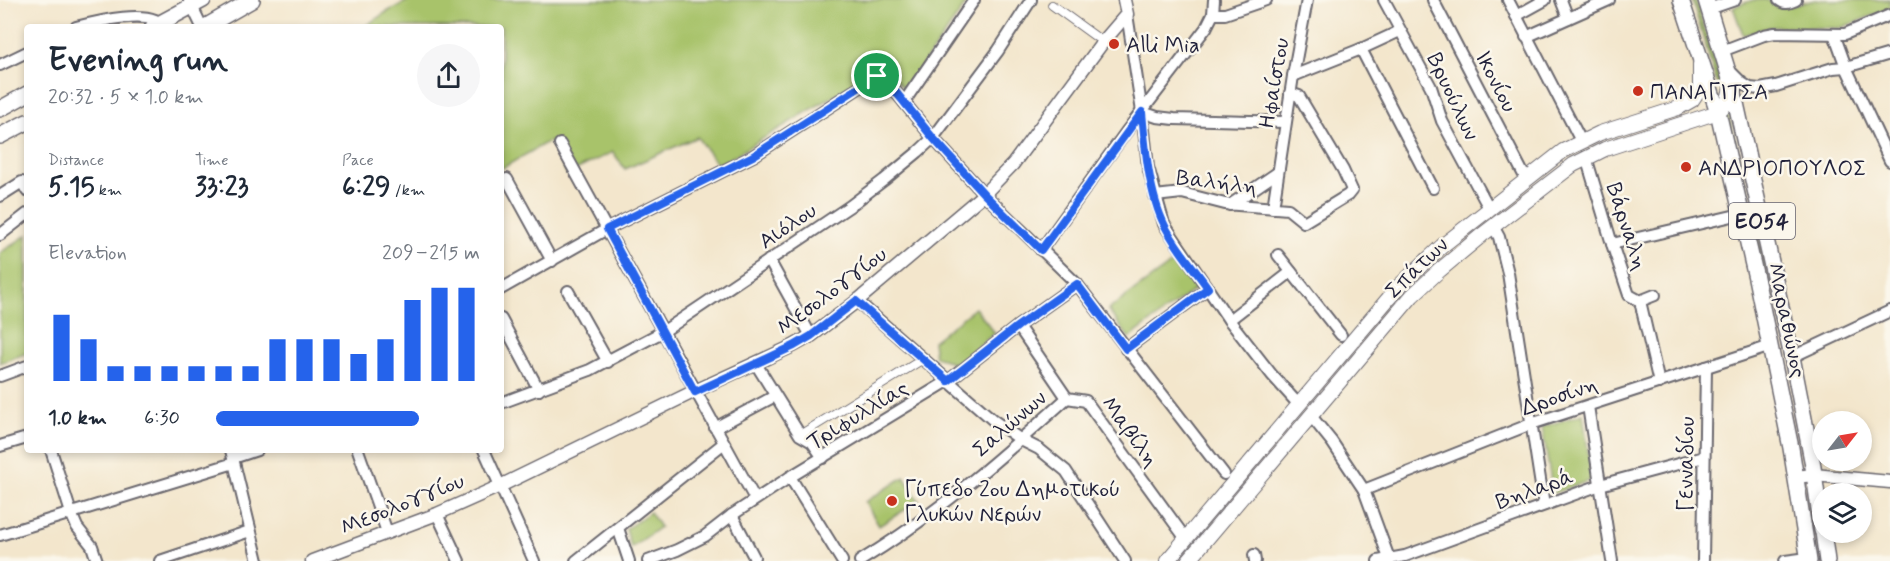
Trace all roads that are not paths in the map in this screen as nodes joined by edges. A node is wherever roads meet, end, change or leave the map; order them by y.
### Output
1 (252, 0) edge
2 (974, 0) edge
3 (1031, 0) edge
4 (1124, 0) edge
5 (1214, 0) edge
6 (1266, 0) edge
7 (1307, 0) edge
8 (1384, 0) edge
9 (1432, 0) edge
10 (1508, 0) edge
11 (1545, 0) edge
12 (1561, 0) edge
13 (1609, 0) edge
14 (1681, 0) edge
15 (1736, 0) edge
16 (1779, 0) edge
17 (1796, 0) edge
18 (195, 2) edge
19 (1052, 5) dead end
20 (1707, 5) edge
21 (1127, 14) junction
22 (1213, 14) junction
23 (1890, 15) edge
24 (1516, 16) junction
25 (1568, 18) junction
26 (92, 24) edge
27 (159, 24) edge
28 (162, 24) edge
29 (203, 24) edge
30 (209, 24) edge
31 (1400, 31) junction
32 (1834, 34) junction
33 (1526, 37) junction
34 (1103, 42) junction
35 (1697, 47) junction
36 (1361, 49) junction
37 (1722, 51) junction
38 (24, 53) edge
39 (1890, 54) edge
40 (0, 65) edge
41 (1846, 67) junction
42 (1293, 76) junction
43 (1731, 78) junction
44 (1290, 93) junction
45 (24, 96) edge
46 (904, 102) junction
47 (0, 109) edge
48 (1142, 112) junction
49 (1718, 112) junction
50 (1285, 123) junction
51 (24, 124) edge
52 (0, 136) edge
53 (933, 138) junction
54 (1581, 141) junction
55 (560, 144) dead end
56 (1586, 157) junction
57 (1890, 162) edge
58 (1277, 173) junction
59 (507, 179) dead end
60 (1526, 180) junction
61 (24, 186) edge
62 (1433, 188) dead end
63 (984, 194) junction
64 (0, 196) edge
65 (1155, 196) junction
66 (1230, 205) junction
67 (1273, 208) junction
68 (1489, 208) junction
69 (1741, 214) junction
70 (24, 216) edge
71 (1493, 226) junction
72 (607, 229) junction
73 (0, 235) edge
74 (1612, 244) junction
75 (1041, 250) junction
76 (1278, 255) dead end
77 (769, 260) junction
78 (552, 261) junction
79 (1291, 272) junction
80 (1077, 284) junction
81 (504, 287) edge
82 (1208, 288) junction
83 (568, 291) dead end
84 (1655, 295) dead end
85 (856, 301) junction
86 (1640, 301) junction
87 (1890, 311) edge
88 (1229, 320) junction
89 (504, 325) edge
90 (1018, 326) junction
91 (663, 331) junction
92 (1341, 335) dead end
93 (811, 336) junction
94 (1771, 346) junction
95 (1126, 349) junction
96 (1792, 357) junction
97 (923, 358) junction
98 (608, 362) junction
99 (756, 364) junction
100 (24, 367) edge
101 (1706, 367) junction
102 (0, 376) edge
103 (948, 381) junction
104 (1659, 383) junction
105 (539, 390) junction
106 (695, 392) junction
107 (775, 396) junction
108 (1067, 398) junction
109 (504, 402) edge
110 (1299, 405) junction
111 (1588, 406) junction
112 (1311, 416) junction
113 (1531, 424) junction
114 (716, 428) junction
115 (800, 435) junction
116 (24, 439) edge
117 (1020, 440) junction
118 (724, 443) junction
119 (0, 446) edge
120 (52, 453) edge
121 (363, 453) edge
122 (485, 453) edge
123 (232, 457) edge
124 (1704, 457) junction
125 (823, 458) junction
126 (1224, 474) dead end
127 (1814, 475) junction
128 (790, 477) junction
129 (1796, 477) junction
130 (1890, 482) edge
131 (1815, 483) edge
132 (1600, 485) junction
133 (500, 486) junction
134 (1364, 490) junction
135 (755, 500) junction
136 (1544, 505) junction
137 (71, 513) junction
138 (437, 514) junction
139 (732, 514) junction
140 (618, 528) junction
141 (250, 531) junction
142 (387, 532) junction
143 (0, 535) edge
144 (1186, 539) junction
145 (1825, 543) edge
146 (754, 557) dead end
147 (177, 558) edge
148 (1191, 560) edge
149 (1390, 560) edge
150 (1808, 560) edge
151 (98, 561) edge
152 (160, 561) edge
153 (258, 561) edge
154 (312, 561) edge
155 (459, 561) edge
156 (534, 561) edge
157 (576, 561) edge
158 (629, 561) edge
159 (648, 561) edge
160 (842, 561) edge
161 (860, 561) edge
162 (1125, 561) edge
163 (1167, 561) edge
164 (1378, 561) edge
165 (1612, 561) edge
166 (1702, 561) edge
167 (1785, 561) edge
168 (1827, 561) edge

1 - 30 main road
2 - 46 street
3 - 53 street, Αιόλου
4 - 21 street
5 - 22 street
6 - 22 street
7 - 42 street, Ηφαίστου
8 - 31 street, Βρυούλων
9 - 60 street, Ικονίου
10 - 24 street
11 - 24 street
12 - 25 street
13 - 25 street
14 - 35 main road, Μαραθώνος / ΕΟ54
15 - 20 street
16 - 17 street
18 - 28 main road
18 - 29 street
19 - 34 street
20 - 37 main road, Μαραθώνος / ΕΟ54
21 - 34 street, Μεσολογγίου
21 - 48 street
22 - 48 street
23 - 32 street
24 - 33 street
25 - 33 street
26 - 27 street
31 - 36 street
31 - 68 street, Βρυούλων
32 - 37 street
32 - 41 street
33 - 54 street
34 - 63 street, Μεσολογγίου
35 - 49 main road, Μαραθώνος / ΕΟ54
35 - 54 main road, Σπάτων
36 - 42 street
36 - 62 street
37 - 43 main road, Μαραθώνος / ΕΟ54
38 - 40 street
39 - 41 street
41 - 43 street
41 - 57 street
42 - 44 street, Ηφαίστου
43 - 49 main road
43 - 96 main road, Μαραθώνος / ΕΟ54
44 - 50 street, Ηφαίστου
44 - 67 street, Βαλήλη
45 - 47 main road
46 - 53 street
46 - 72 street
48 - 50 street
48 - 65 street
48 - 75 street
49 - 56 main road, Σπάτων
49 - 69 main road, Μαραθώνος / ΕΟ54
50 - 58 street, Ηφαίστου
51 - 52 main road
53 - 63 street
53 - 77 street, Αιόλου
54 - 60 main road, Σπάτων
55 - 72 street
56 - 71 main road, Σπάτων
56 - 74 street, Βάρναλη
58 - 66 street
58 - 67 street, Ηφαίστου
59 - 78 street
60 - 68 main road, Σπάτων
61 - 64 street
63 - 75 street
63 - 85 street, Μεσολογγίου
65 - 66 street, Βαλήλη
65 - 82 street
66 - 67 street, Βαλήλη
68 - 110 main road, Σπάτων
69 - 74 street
69 - 94 main road, Μαραθώνος / ΕΟ54
70 - 73 street
71 - 112 main road, Σπάτων
71 - 113 street
72 - 78 street
72 - 91 street
74 - 86 street, Βάρναλη
75 - 80 street
76 - 79 street
77 - 91 street, Αιόλου
77 - 93 street
78 - 81 street
79 - 88 street
79 - 92 street
80 - 90 street, Τριφυλλίας
80 - 95 street
82 - 88 street
82 - 95 street
83 - 98 street
84 - 86 street, Βάρναλη
85 - 93 street, Μεσολογγίου
85 - 97 street
86 - 104 street, Βάρναλη
87 - 96 street
88 - 110 street
89 - 105 street
90 - 103 street, Τριφυλλίας
90 - 108 street, Μαβίλη
91 - 98 street, Αιόλου
91 - 106 street
93 - 99 street, Μεσολογγίου
94 - 101 street, Δροσίνη
94 - 129 main road, Μαραθώνος / ΕΟ54
95 - 126 street
96 - 127 main road, Μαραθώνος / ΕΟ54
97 - 103 street
97 - 115 street
98 - 105 street, Αιόλου
99 - 106 street, Μεσολογγίου
99 - 107 street
100 - 102 street
101 - 104 street, Δροσίνη
101 - 124 street, Γενναδίου
103 - 117 street
103 - 125 street, Τριφυλλίας
104 - 111 street, Δροσίνη
105 - 109 street, Αιόλου
106 - 114 street
106 - 133 street, Μεσολογγίου
107 - 114 street
107 - 115 street
108 - 117 street, Σαλώνων
108 - 144 street, Μαβίλη
110 - 144 main road, Σπάτων
111 - 113 street, Δροσίνη
111 - 132 street
112 - 134 street
112 - 148 main road, Σπάτων
113 - 134 street, Δροσίνη
113 - 136 street
114 - 118 street
115 - 125 street
116 - 119 street
117 - 161 street, Σαλώνων
117 - 162 street
118 - 135 street
118 - 140 street
120 - 137 street
121 - 142 street
122 - 133 street
123 - 137 street
123 - 141 street
124 - 132 street, Βηλαρά
124 - 166 street, Γενναδίου
125 - 128 street, Τριφυλλίας
127 - 129 street
127 - 130 street
127 - 131 main road, Μαραθώνος / ΕΟ54
128 - 135 street, Τριφυλλίας
128 - 160 street
129 - 150 main road, Μαραθώνος / ΕΟ54
132 - 136 street, Βηλαρά
132 - 165 street
133 - 138 street, Μεσολογγίου
133 - 156 street
134 - 149 street
135 - 139 street, Τριφυλλίας
136 - 149 street, Βηλαρά
137 - 143 street
137 - 151 street
138 - 142 street, Μεσολογγίου
138 - 155 street
139 - 146 street
139 - 159 street, Τριφυλλίας
140 - 157 street
140 - 158 street
141 - 147 street
141 - 153 street
142 - 154 street, Μεσολογγίου
144 - 163 main road, Σπάτων
145 - 168 main road, Μαραθώνος / ΕΟ54
147 - 152 street
149 - 164 street, Βηλαρά
150 - 167 street

